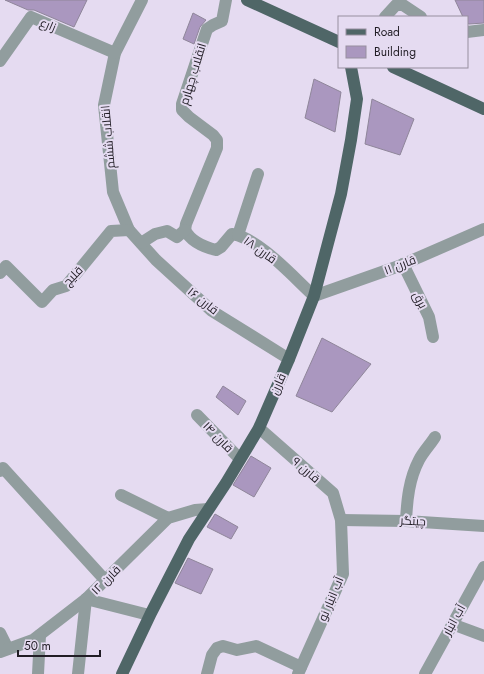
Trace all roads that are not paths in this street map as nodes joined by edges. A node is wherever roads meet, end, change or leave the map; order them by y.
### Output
1 (142, 0) edge
2 (226, 0) edge
3 (247, 0) edge
4 (386, 16) edge
5 (420, 16) edge
6 (484, 30) edge
7 (468, 32) edge
8 (338, 42) edge
9 (115, 53) junction
10 (0, 61) edge
11 (351, 68) edge
12 (395, 68) edge
13 (484, 109) edge
14 (258, 174) dead end
15 (484, 229) edge
16 (129, 230) junction
17 (185, 230) junction
18 (238, 235) junction
19 (141, 243) junction
20 (403, 264) junction
21 (0, 273) edge
22 (314, 296) junction
23 (433, 337) dead end
24 (289, 359) junction
25 (197, 415) dead end
26 (259, 428) junction
27 (435, 437) dead end
28 (240, 459) junction
29 (0, 471) edge
30 (121, 495) dead end
31 (208, 509) junction
32 (168, 518) junction
33 (341, 520) junction
34 (406, 521) junction
35 (484, 526) edge
36 (484, 567) edge
37 (106, 580) junction
38 (86, 599) junction
39 (150, 615) junction
40 (452, 624) junction
41 (0, 633) edge
42 (40, 635) junction
43 (484, 636) edge
44 (4, 651) edge
45 (300, 671) edge
46 (38, 674) edge
47 (78, 674) edge
48 (122, 674) edge
49 (207, 674) edge
50 (425, 674) edge

1 - 9 street, انقلاب ششم
2 - 17 street, انقلاب چهارم
3 - 8 main road
4 - 5 street
6 - 7 street
9 - 10 street, زارع
9 - 16 street, انقلاب ششم
11 - 22 main road, قارن
12 - 13 main road
14 - 18 street
15 - 20 street, قارن ۱۱
16 - 19 street, قارن ۱۶
16 - 21 street, قلیچ
17 - 18 street, قارن ۱۸
17 - 19 street
18 - 22 street, قارن ۱۸
19 - 24 street, قارن ۱۶
20 - 22 street, قارن ۱۱
20 - 23 street, برق
22 - 24 main road, قارن
24 - 26 main road, قارن
25 - 28 street, قارن ۱۴
26 - 28 main road, قارن
26 - 33 street, قارن ٩
27 - 34 street
28 - 31 main road, قارن
29 - 37 street
30 - 32 street
31 - 32 street, قارن ۱۲
31 - 39 main road, قارن
32 - 37 street, قارن ۱۲
33 - 34 street, چیتگر
33 - 45 street, آب انبار نو
34 - 35 street, چیتگر
36 - 40 street, آب انبار
37 - 38 street, قارن ۱۲
38 - 39 street
38 - 42 street, قارن ۱۲
38 - 47 street
39 - 48 main road, قارن
40 - 43 street
40 - 50 street, آب انبار
41 - 44 street
42 - 44 street, قارن ۱۲
42 - 46 street
45 - 49 street

